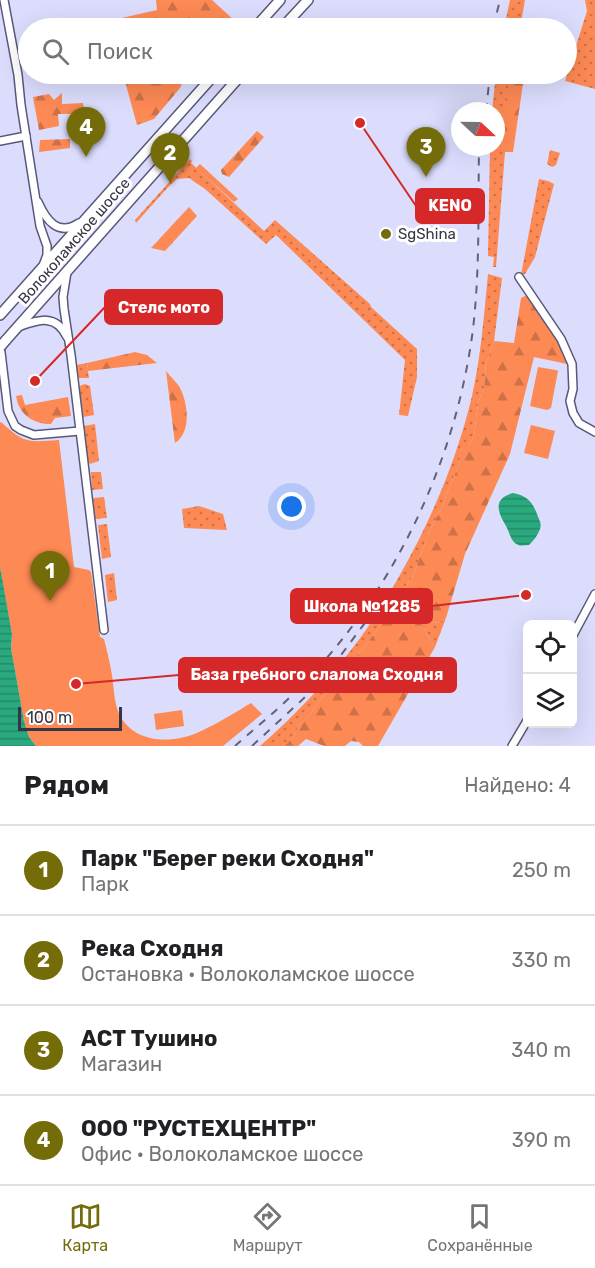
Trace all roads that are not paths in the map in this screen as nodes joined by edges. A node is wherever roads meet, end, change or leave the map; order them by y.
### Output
1 (4, 0) edge
2 (280, 0) edge
3 (308, 0) edge
4 (264, 18) edge
5 (291, 18) edge
6 (18, 75) edge
7 (19, 84) edge
8 (206, 84) edge
9 (233, 84) edge
10 (26, 136) junction
11 (0, 141) edge
12 (35, 195) junction
13 (86, 218) junction
14 (44, 266) junction
15 (68, 271) junction
16 (519, 277) dead end
17 (2, 313) edge
18 (18, 327) junction
19 (2, 344) edge
20 (70, 345) junction
21 (80, 431) junction
22 (595, 432) edge
23 (595, 594) edge
24 (577, 629) edge
25 (104, 630) dead end
26 (523, 727) edge
27 (512, 746) edge

1 - 6 street
2 - 4 main road
3 - 5 main road
7 - 10 street
8 - 13 main road, Волоколамское шоссе
9 - 15 main road, Волоколамское шоссе
10 - 11 street
10 - 12 street
12 - 13 street
12 - 14 street
13 - 14 main road, Волоколамское шоссе
14 - 17 main road, Волоколамское шоссе
15 - 18 main road, Волоколамское шоссе
15 - 20 street
16 - 22 street
18 - 19 main road, Волоколамское шоссе
18 - 20 street
19 - 21 street
20 - 21 street
21 - 25 street
23 - 24 street
26 - 27 street

